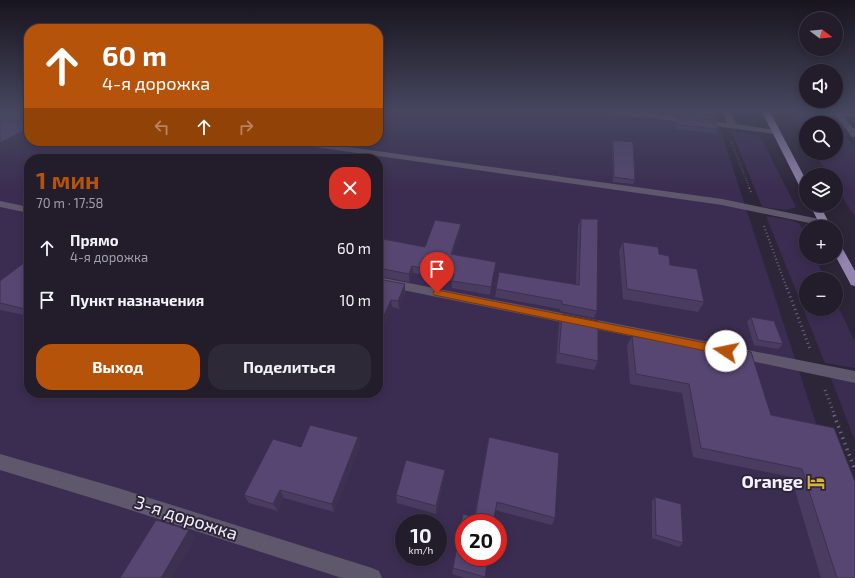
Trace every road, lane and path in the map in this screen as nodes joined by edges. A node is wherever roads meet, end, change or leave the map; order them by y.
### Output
1 (733, 137) edge
2 (779, 137) edge
3 (323, 146) edge
4 (381, 154) edge
5 (383, 154) edge
6 (799, 176) edge
7 (0, 204) edge
8 (24, 209) edge
9 (758, 209) junction
10 (804, 220) edge
11 (843, 259) edge
12 (383, 282) edge
13 (855, 282) edge
14 (817, 369) junction
15 (855, 377) edge
16 (0, 462) edge
17 (855, 470) edge
18 (372, 578) edge

1 - 9 path
2 - 6 main road
3 - 4 street
5 - 9 street
7 - 8 street
9 - 10 street
9 - 14 path
11 - 13 main road
12 - 14 street
14 - 15 street
14 - 17 path
16 - 18 street, 3-я дорожка

